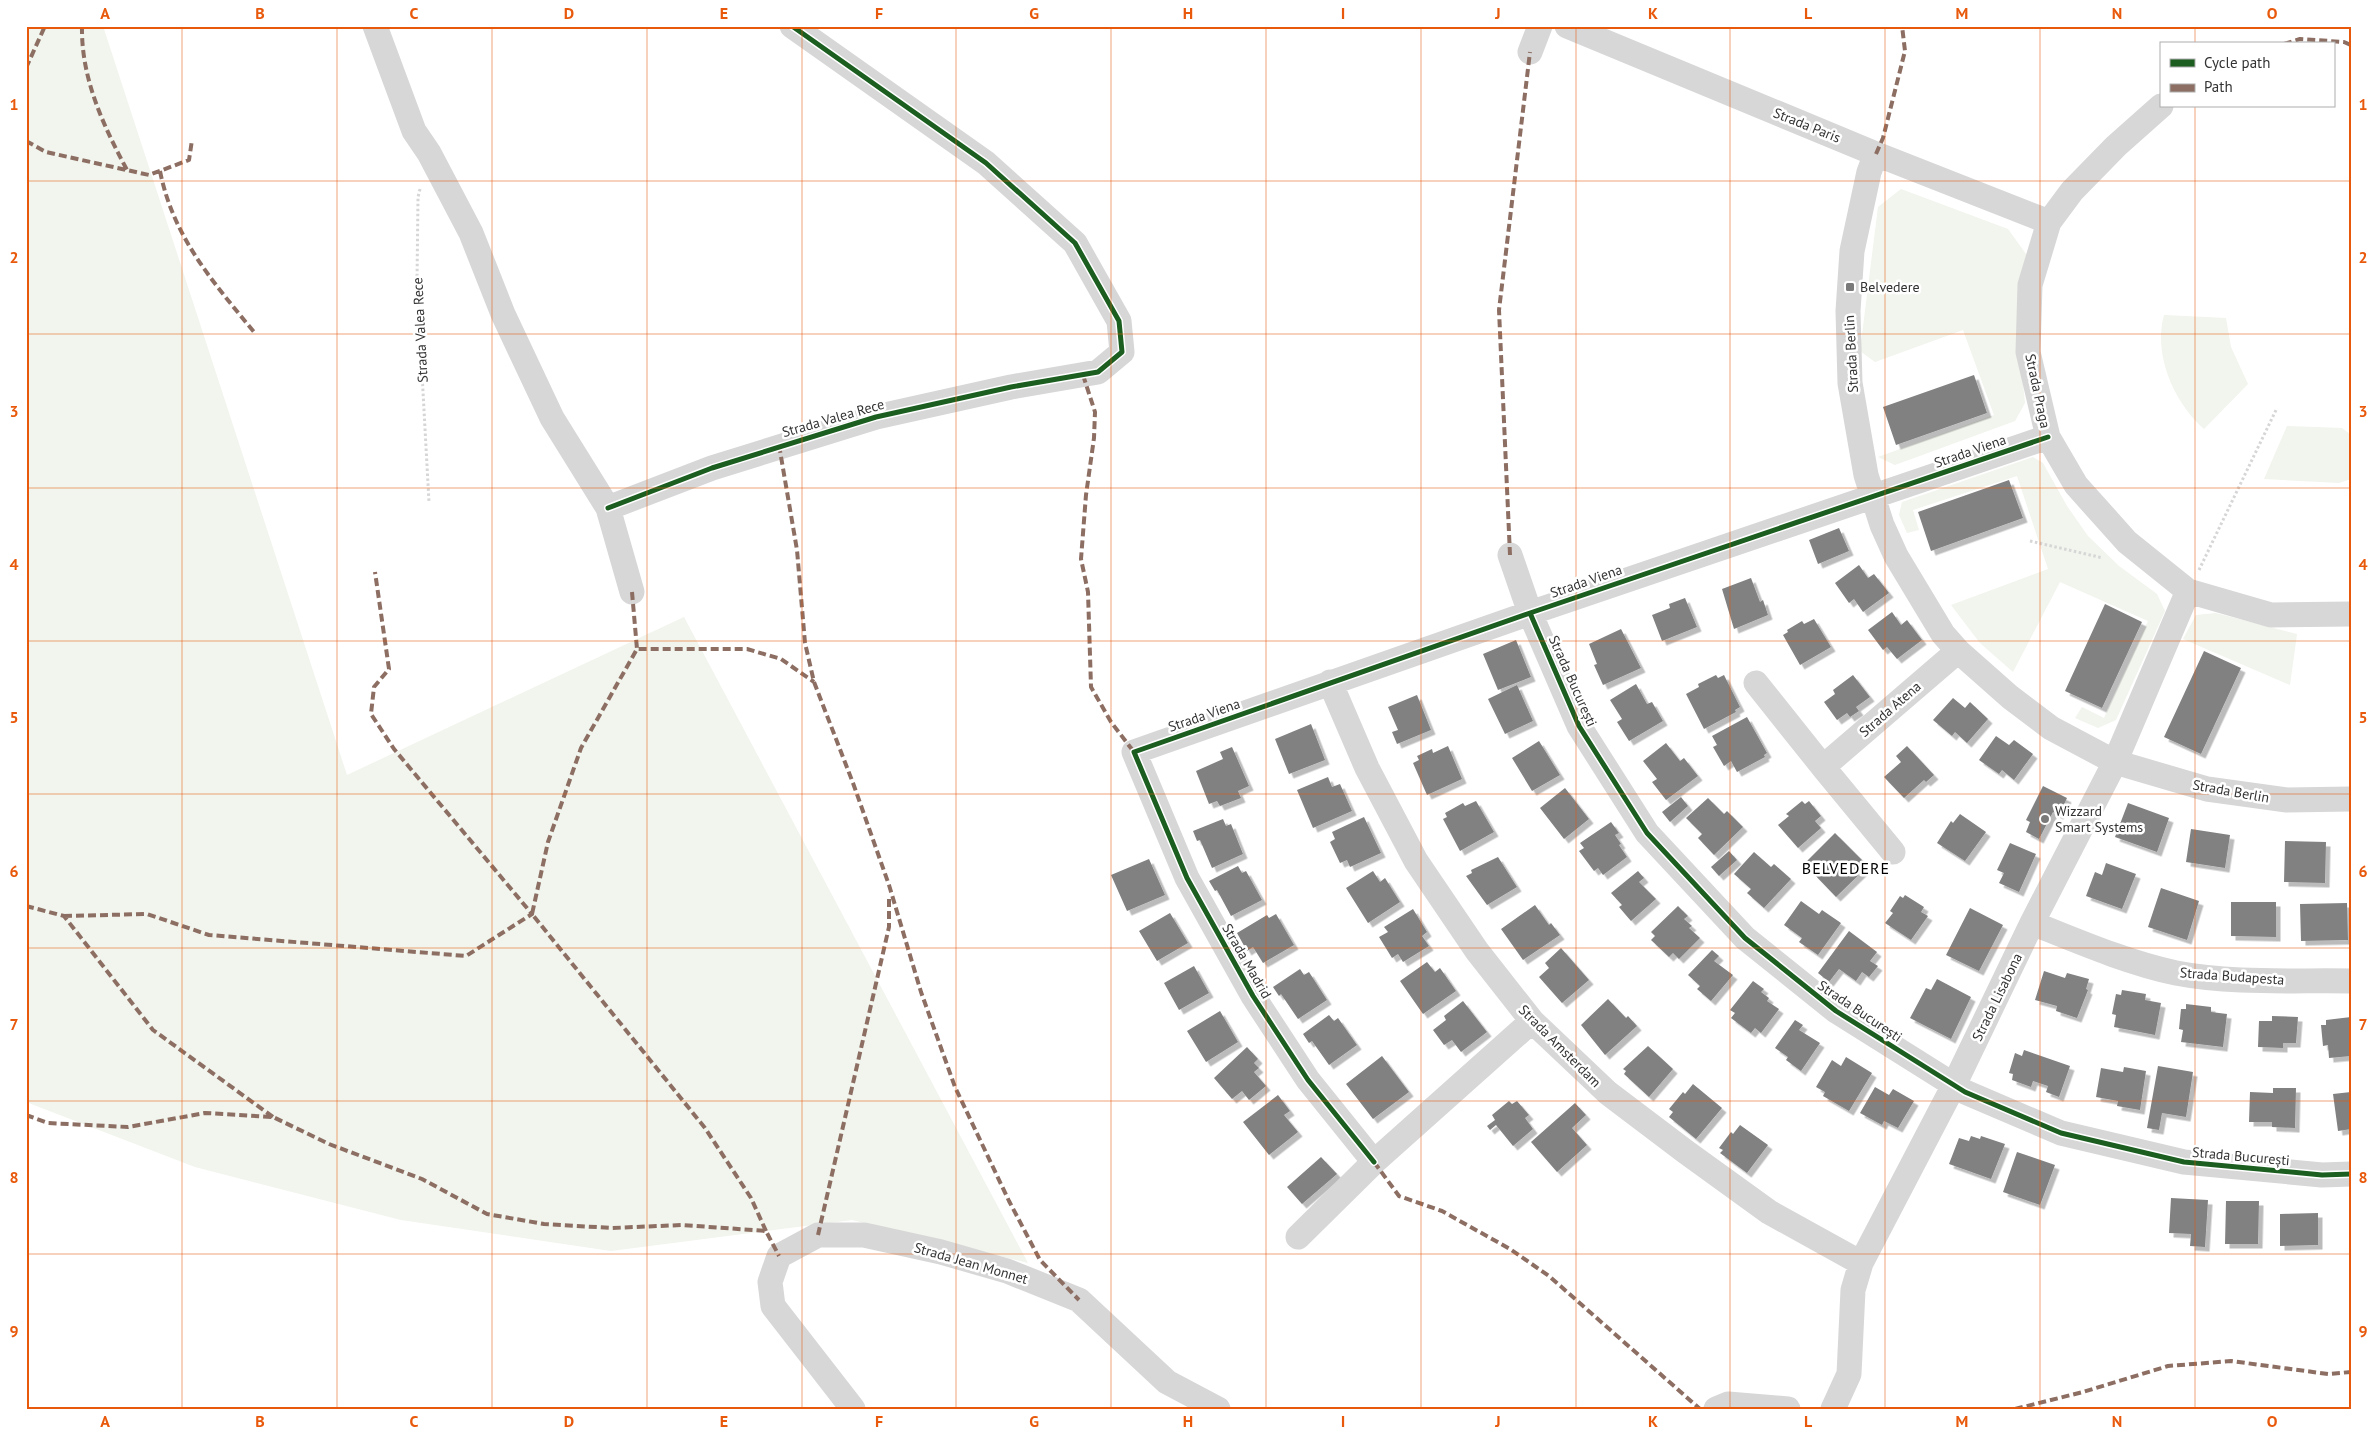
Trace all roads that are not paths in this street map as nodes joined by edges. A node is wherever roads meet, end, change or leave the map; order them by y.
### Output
1 (375, 26) edge
2 (792, 26) edge
3 (1540, 26) edge
4 (1567, 26) edge
5 (1530, 52) dead end
6 (2160, 107) edge
7 (1876, 154) junction
8 (2049, 222) junction
9 (2048, 437) junction
10 (1872, 495) junction
11 (608, 508) junction
12 (1510, 555) dead end
13 (2188, 591) junction
14 (632, 592) dead end
15 (1530, 612) junction
16 (2351, 614) edge
17 (1958, 651) junction
18 (1330, 682) junction
19 (1756, 683) dead end
20 (1134, 752) joint
21 (2115, 762) junction
22 (1823, 767) junction
23 (2351, 799) edge
24 (1893, 852) dead end
25 (2032, 923) junction
26 (2351, 980) edge
27 (1532, 1021) junction
28 (1954, 1086) junction
29 (1374, 1162) junction
30 (2351, 1174) edge
31 (1298, 1237) dead end
32 (1862, 1263) junction
33 (853, 1409) edge
34 (1218, 1409) edge
35 (1716, 1409) edge
36 (1788, 1409) edge
37 (1833, 1409) edge

1 - 11 street
2 - 11 street, Strada Valea Rece
3 - 5 street
4 - 7 street, Strada Paris
6 - 8 street, Strada Praga
7 - 8 street, Strada Paris
7 - 10 street, Strada Berlin
8 - 9 street, Strada Praga
9 - 10 street, Strada Viena
9 - 13 street, Strada Praga
10 - 15 street, Strada Viena
10 - 17 street, Strada Berlin
11 - 14 street
12 - 15 street, Strada București
13 - 16 street, Strada Praga
13 - 21 street, Strada Lisabona
15 - 18 street, Strada Viena
15 - 28 street, Strada București
17 - 21 street, Strada Berlin
17 - 22 street, Strada Atena
18 - 20 street, Strada Viena
18 - 27 street, Strada Amsterdam
19 - 22 street
20 - 29 street, Strada Madrid
21 - 23 street, Strada Berlin
21 - 25 street, Strada Lisabona
22 - 24 street
25 - 26 street, Strada Budapesta
25 - 28 street, Strada Lisabona
27 - 29 street
27 - 32 street, Strada Amsterdam
28 - 30 street, Strada București
28 - 32 street, Strada Lisabona
29 - 31 street
32 - 37 street, Strada Lisabona
33 - 34 street, Strada Jean Monnet
35 - 36 street

